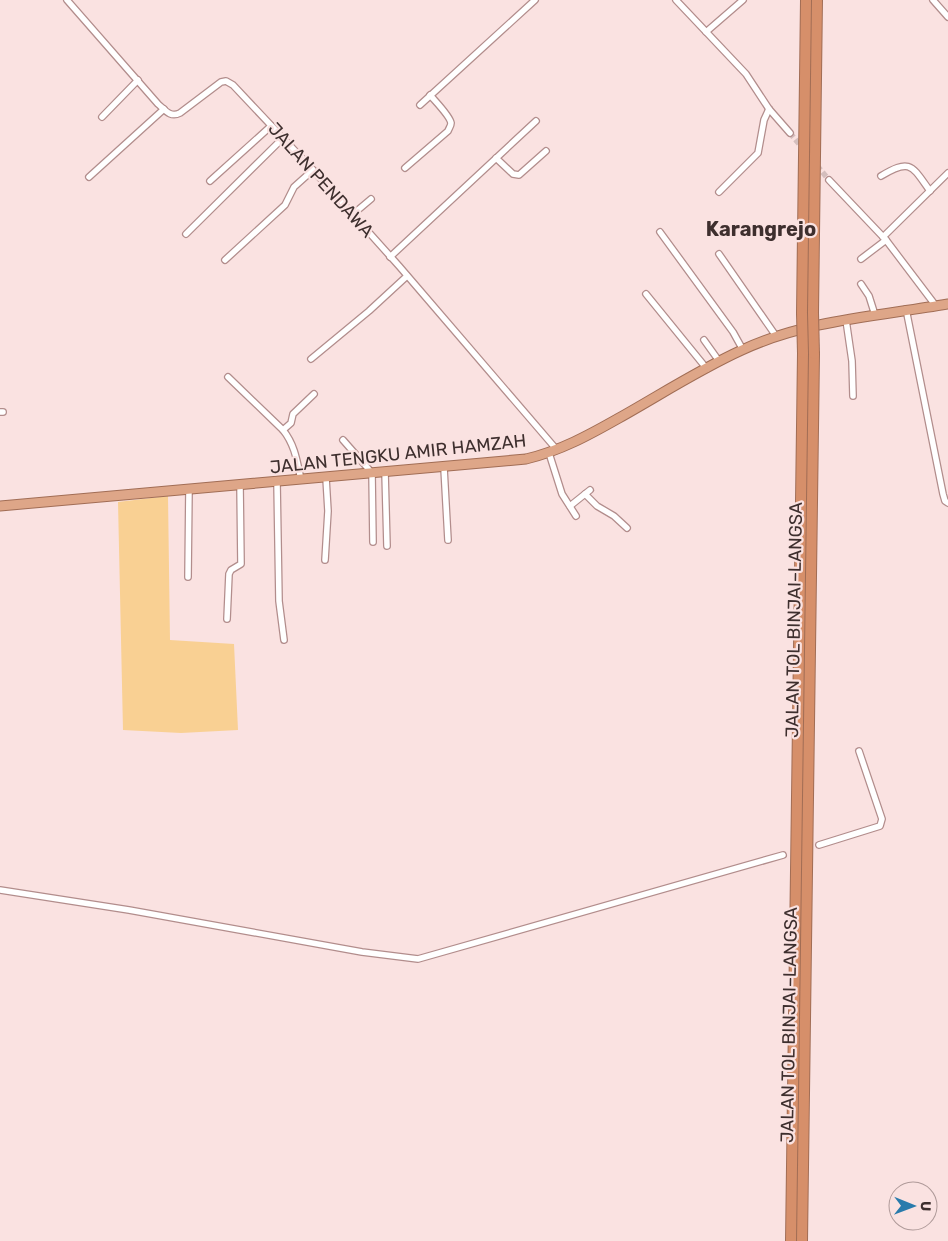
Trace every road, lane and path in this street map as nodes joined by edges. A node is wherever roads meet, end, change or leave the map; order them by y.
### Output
1 (67, 0) edge
2 (535, 0) edge
3 (676, 0) edge
4 (743, 0) edge
5 (806, 0) edge
6 (817, 0) edge
7 (933, 0) edge
8 (948, 17) edge
9 (706, 32) junction
10 (138, 80) junction
11 (430, 95) junction
12 (420, 105) dead end
13 (164, 109) junction
14 (769, 110) junction
15 (102, 117) dead end
16 (536, 121) dead end
17 (271, 126) junction
18 (790, 133) tunnel mouth
19 (283, 138) junction
20 (546, 151) dead end
21 (496, 158) junction
22 (405, 168) dead end
23 (313, 170) junction
24 (948, 173) edge
25 (881, 176) dead end
26 (90, 177) dead end
27 (829, 180) tunnel mouth
28 (210, 181) dead end
29 (930, 191) junction
30 (718, 192) dead end
31 (371, 198) dead end
32 (352, 215) junction
33 (660, 232) dead end
34 (186, 234) dead end
35 (884, 238) junction
36 (719, 254) dead end
37 (390, 257) junction
38 (861, 259) dead end
39 (225, 260) dead end
40 (407, 276) junction
41 (861, 284) dead end
42 (646, 294) dead end
43 (948, 304) edge
44 (936, 306) junction
45 (906, 309) junction
46 (807, 313) junction
47 (876, 316) junction
48 (846, 320) junction
49 (776, 336) junction
50 (704, 340) dead end
51 (743, 350) junction
52 (311, 359) dead end
53 (719, 361) junction
54 (707, 369) junction
55 (228, 378) dead end
56 (314, 394) dead end
57 (853, 396) dead end
58 (283, 430) junction
59 (343, 440) dead end
60 (553, 452) junction
61 (444, 468) junction
62 (385, 472) junction
63 (372, 473) junction
64 (326, 478) junction
65 (300, 480) junction
66 (277, 482) junction
67 (240, 485) junction
68 (189, 489) junction
69 (948, 503) edge
70 (0, 506) edge
71 (570, 506) junction
72 (576, 516) dead end
73 (627, 528) dead end
74 (448, 540) dead end
75 (373, 542) dead end
76 (387, 546) dead end
77 (324, 560) dead end
78 (188, 577) dead end
79 (227, 618) dead end
80 (284, 640) dead end
81 (859, 751) dead end
82 (819, 845) dead end
83 (783, 855) dead end
84 (0, 890) edge
85 (791, 1241) edge
86 (802, 1241) edge

1 - 10 street
2 - 11 street
3 - 9 street
4 - 9 street
5 - 46 highway, JALAN TOL BINJAI–LANGSA
6 - 46 highway, JALAN TOL BINJAI–LANGSA
7 - 8 street
9 - 14 street
10 - 13 street
10 - 15 street
11 - 12 street
11 - 22 street
13 - 17 street, JALAN PENDAWA
13 - 26 street
14 - 18 street
14 - 30 street
16 - 21 street
17 - 19 street, JALAN PENDAWA
17 - 28 street
19 - 23 street, JALAN PENDAWA
19 - 34 street
20 - 21 street
21 - 37 street
23 - 32 street, JALAN PENDAWA
23 - 39 street
24 - 29 street
25 - 29 street
27 - 35 street
29 - 35 street
31 - 32 street
32 - 37 street, JALAN PENDAWA
33 - 51 street
35 - 38 street
35 - 44 street
36 - 49 street
37 - 40 street, JALAN PENDAWA
40 - 52 street
40 - 60 street, JALAN PENDAWA
41 - 47 street
42 - 54 street
43 - 44 highway, JALAN TENGKU AMIR HAMZAH
44 - 45 highway, JALAN TENGKU AMIR HAMZAH
45 - 47 highway, JALAN TENGKU AMIR HAMZAH
45 - 69 street
46 - 85 highway, JALAN TOL BINJAI–LANGSA, bridge
46 - 86 highway, JALAN TOL BINJAI–LANGSA, bridge
47 - 48 highway, JALAN TENGKU AMIR HAMZAH
48 - 49 highway, JALAN TENGKU AMIR HAMZAH
48 - 57 street
49 - 51 highway, JALAN TENGKU AMIR HAMZAH
50 - 53 street
51 - 53 highway, JALAN TENGKU AMIR HAMZAH
53 - 54 highway, JALAN TENGKU AMIR HAMZAH
54 - 60 highway, JALAN TENGKU AMIR HAMZAH
55 - 58 street
56 - 58 street
58 - 65 street
59 - 63 street
60 - 61 highway, JALAN TENGKU AMIR HAMZAH
60 - 71 street
61 - 62 highway, JALAN TENGKU AMIR HAMZAH
61 - 74 street
62 - 63 highway, JALAN TENGKU AMIR HAMZAH
62 - 76 street
63 - 64 highway, JALAN TENGKU AMIR HAMZAH
63 - 75 street
64 - 65 highway, JALAN TENGKU AMIR HAMZAH
64 - 77 street
65 - 66 highway, JALAN TENGKU AMIR HAMZAH
66 - 67 highway, JALAN TENGKU AMIR HAMZAH
66 - 80 street
67 - 68 highway, JALAN TENGKU AMIR HAMZAH
67 - 79 street
68 - 70 highway, JALAN TENGKU AMIR HAMZAH
68 - 78 street
71 - 72 street
71 - 73 street
81 - 82 street
83 - 84 street

